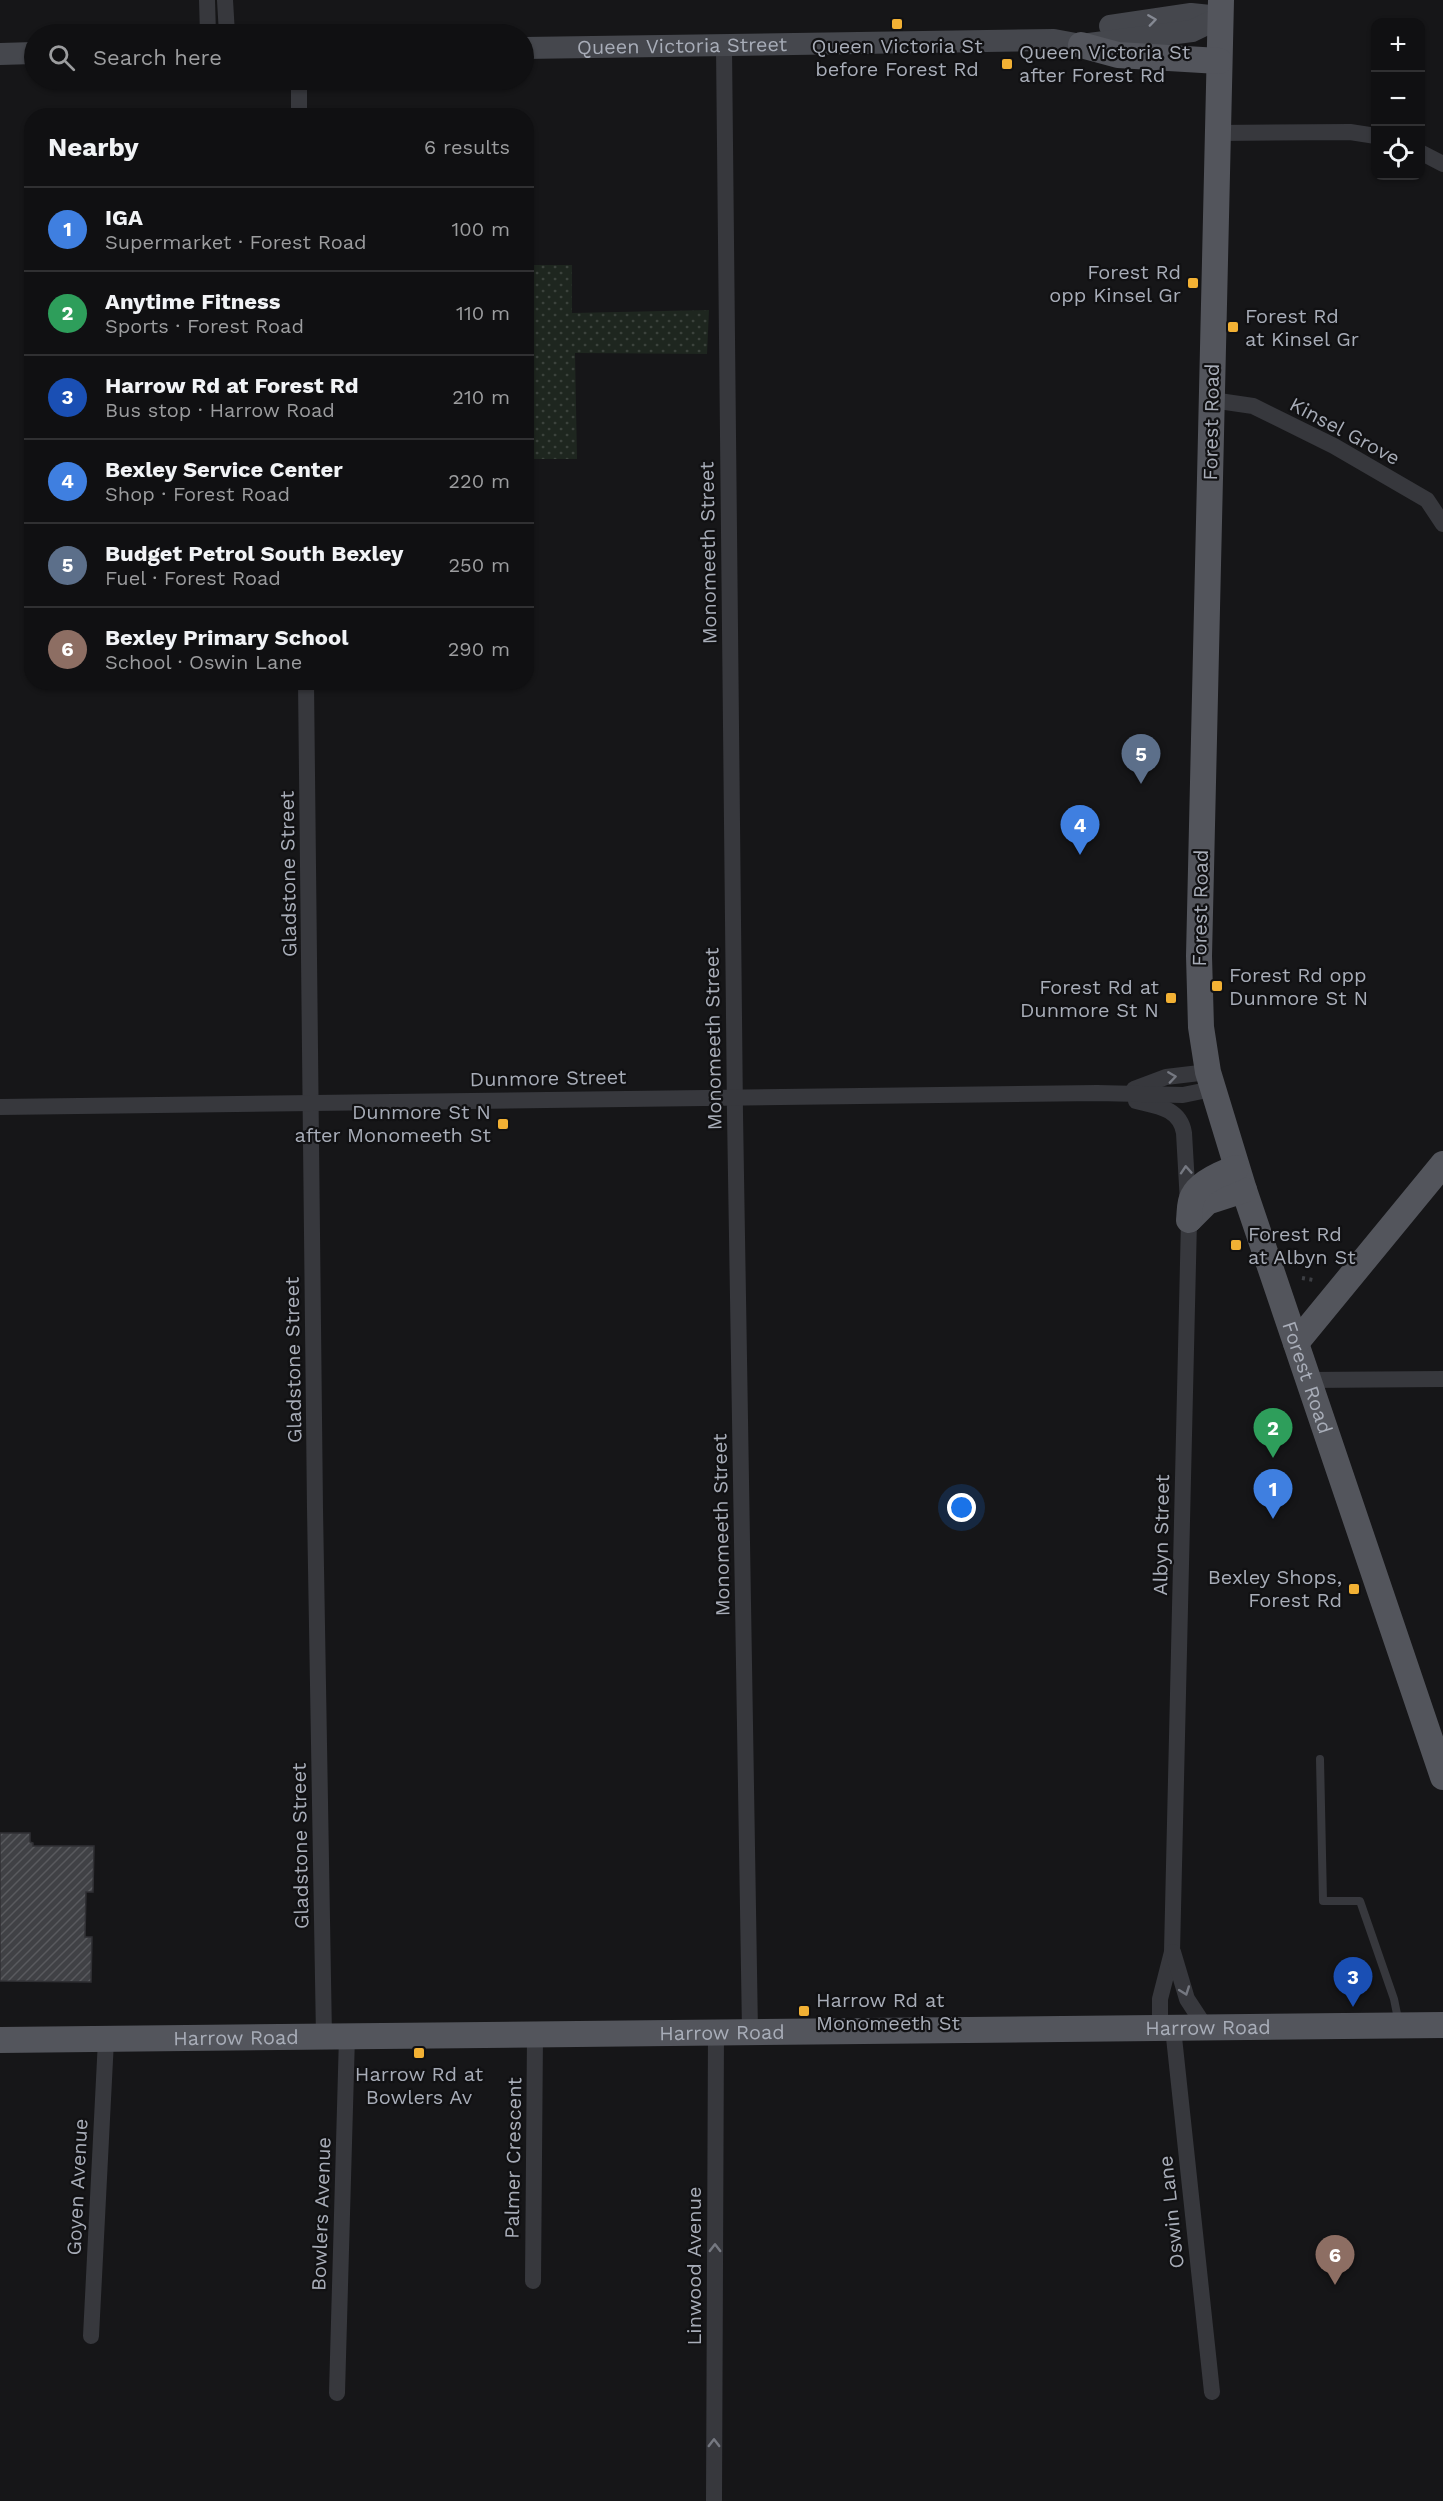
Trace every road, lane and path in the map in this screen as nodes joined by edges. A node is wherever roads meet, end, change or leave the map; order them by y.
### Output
1 (207, 0) edge
2 (225, 0) edge
3 (1221, 9) edge
4 (208, 24) edge
5 (226, 24) edge
6 (1054, 40) junction
7 (1081, 45) junction
8 (724, 47) junction
9 (534, 48) edge
10 (24, 53) edge
11 (0, 54) edge
12 (1219, 61) junction
13 (299, 90) edge
14 (299, 108) edge
15 (1217, 133) junction
16 (1371, 135) edge
17 (1425, 155) edge
18 (1443, 164) edge
19 (1212, 400) junction
20 (1443, 525) edge
21 (306, 690) edge
22 (1210, 1080) junction
23 (1097, 1093) junction
24 (735, 1097) junction
25 (311, 1102) junction
26 (0, 1107) edge
27 (1181, 1120) joint
28 (1443, 1164) edge
29 (1240, 1179) junction
30 (1190, 1220) junction
31 (1302, 1278) dead end
32 (1313, 1280) dead end
33 (1296, 1343) junction
34 (1443, 1379) edge
35 (1307, 1380) junction
36 (1320, 1759) dead end
37 (1443, 1777) edge
38 (1172, 1952) junction
39 (1443, 2025) edge
40 (1399, 2026) junction
41 (1166, 2028) junction
42 (1206, 2028) junction
43 (716, 2031) junction
44 (750, 2031) junction
45 (535, 2035) junction
46 (335, 2036) junction
47 (0, 2040) edge
48 (106, 2040) junction
49 (533, 2281) dead end
50 (91, 2336) dead end
51 (1212, 2392) dead end
52 (338, 2393) dead end
53 (714, 2501) edge

1 - 4 street
2 - 5 street
6 -> 3 main road, Queen Victoria Street
3 - 7 main road, Queen Victoria Street
3 - 12 main road, Forest Road
6 - 7 main road, Queen Victoria Street
6 - 8 main road, Queen Victoria Street
7 - 12 main road
8 - 9 main road, Queen Victoria Street
8 - 24 street, Monomeeth Street
10 - 11 main road
12 - 15 main road, Forest Road
13 - 14 street
15 - 16 street
15 - 19 main road, Forest Road
17 - 18 street
19 - 20 street, Kinsel Grove
19 - 22 main road, Forest Road
21 - 25 street, Gladstone Street
22 - 23 street, Dunmore Street
22 - 29 main road, Forest Road
23 - 24 street, Dunmore Street
23 - 27 street, Dunmore Street
24 - 25 street, Dunmore Street
24 - 44 street, Monomeeth Street
25 - 26 street, Dunmore Street
25 - 46 street, Gladstone Street
30 -> 27 street, Albyn Street
28 - 33 main road
29 - 30 main road
29 - 33 main road, Forest Road
30 - 38 street, Albyn Street
31 - 32 path
33 - 35 main road, Forest Road
34 - 35 street
35 - 37 main road, Forest Road
36 - 40 lane
38 - 41 street, Albyn Street
38 -> 42 street, Albyn Street
39 - 40 main road, Harrow Road
40 - 42 main road, Harrow Road
41 - 42 main road, Harrow Road
41 - 44 main road, Harrow Road
41 - 51 street, Oswin Lane
43 - 44 main road, Harrow Road
43 - 45 main road, Harrow Road
53 -> 43 street, Linwood Avenue
45 - 46 main road, Harrow Road
45 - 49 street, Palmer Crescent
46 - 48 main road, Harrow Road
46 - 52 street, Bowlers Avenue
47 - 48 main road, Harrow Road
48 - 50 street, Goyen Avenue

